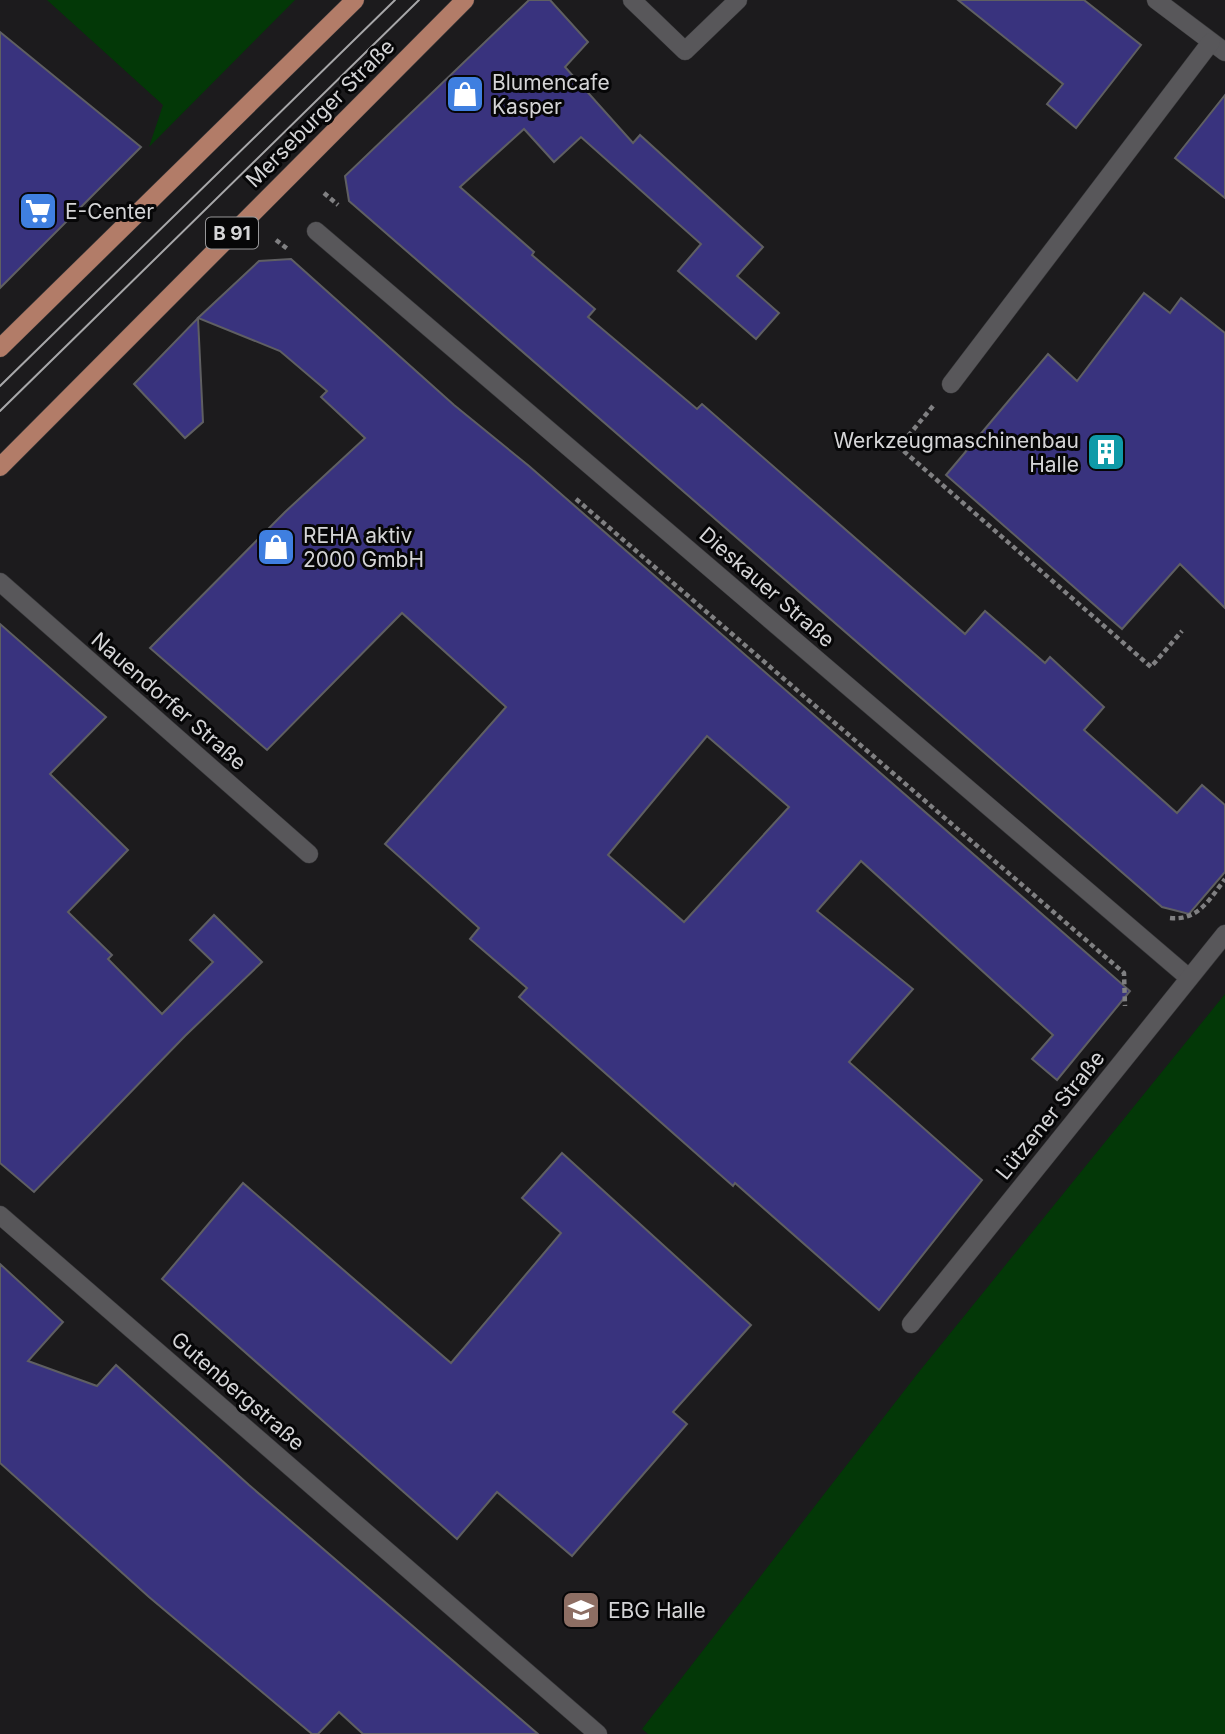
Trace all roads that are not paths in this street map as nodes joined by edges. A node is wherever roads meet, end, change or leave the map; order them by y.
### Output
1 (355, 0) edge
2 (465, 0) edge
3 (632, 0) edge
4 (738, 0) edge
5 (1156, 0) edge
6 (1218, 47) edge
7 (316, 231) dead end
8 (3, 339) edge
9 (951, 384) road end
10 (0, 467) edge
11 (0, 582) edge
12 (309, 854) dead end
13 (1225, 934) edge
14 (1189, 978) junction
15 (0, 1215) edge
16 (911, 1324) dead end
17 (598, 1734) edge

1 - 8 main road
2 - 10 main road, Merseburger Straße / B 91
3 - 4 street
5 - 6 street
6 - 9 street
7 - 14 street, Dieskauer Straße
11 - 12 street, Nauendorfer Straße
13 - 14 street, Lützener Straße
14 - 16 street, Lützener Straße
15 - 17 street, Gutenbergstraße

